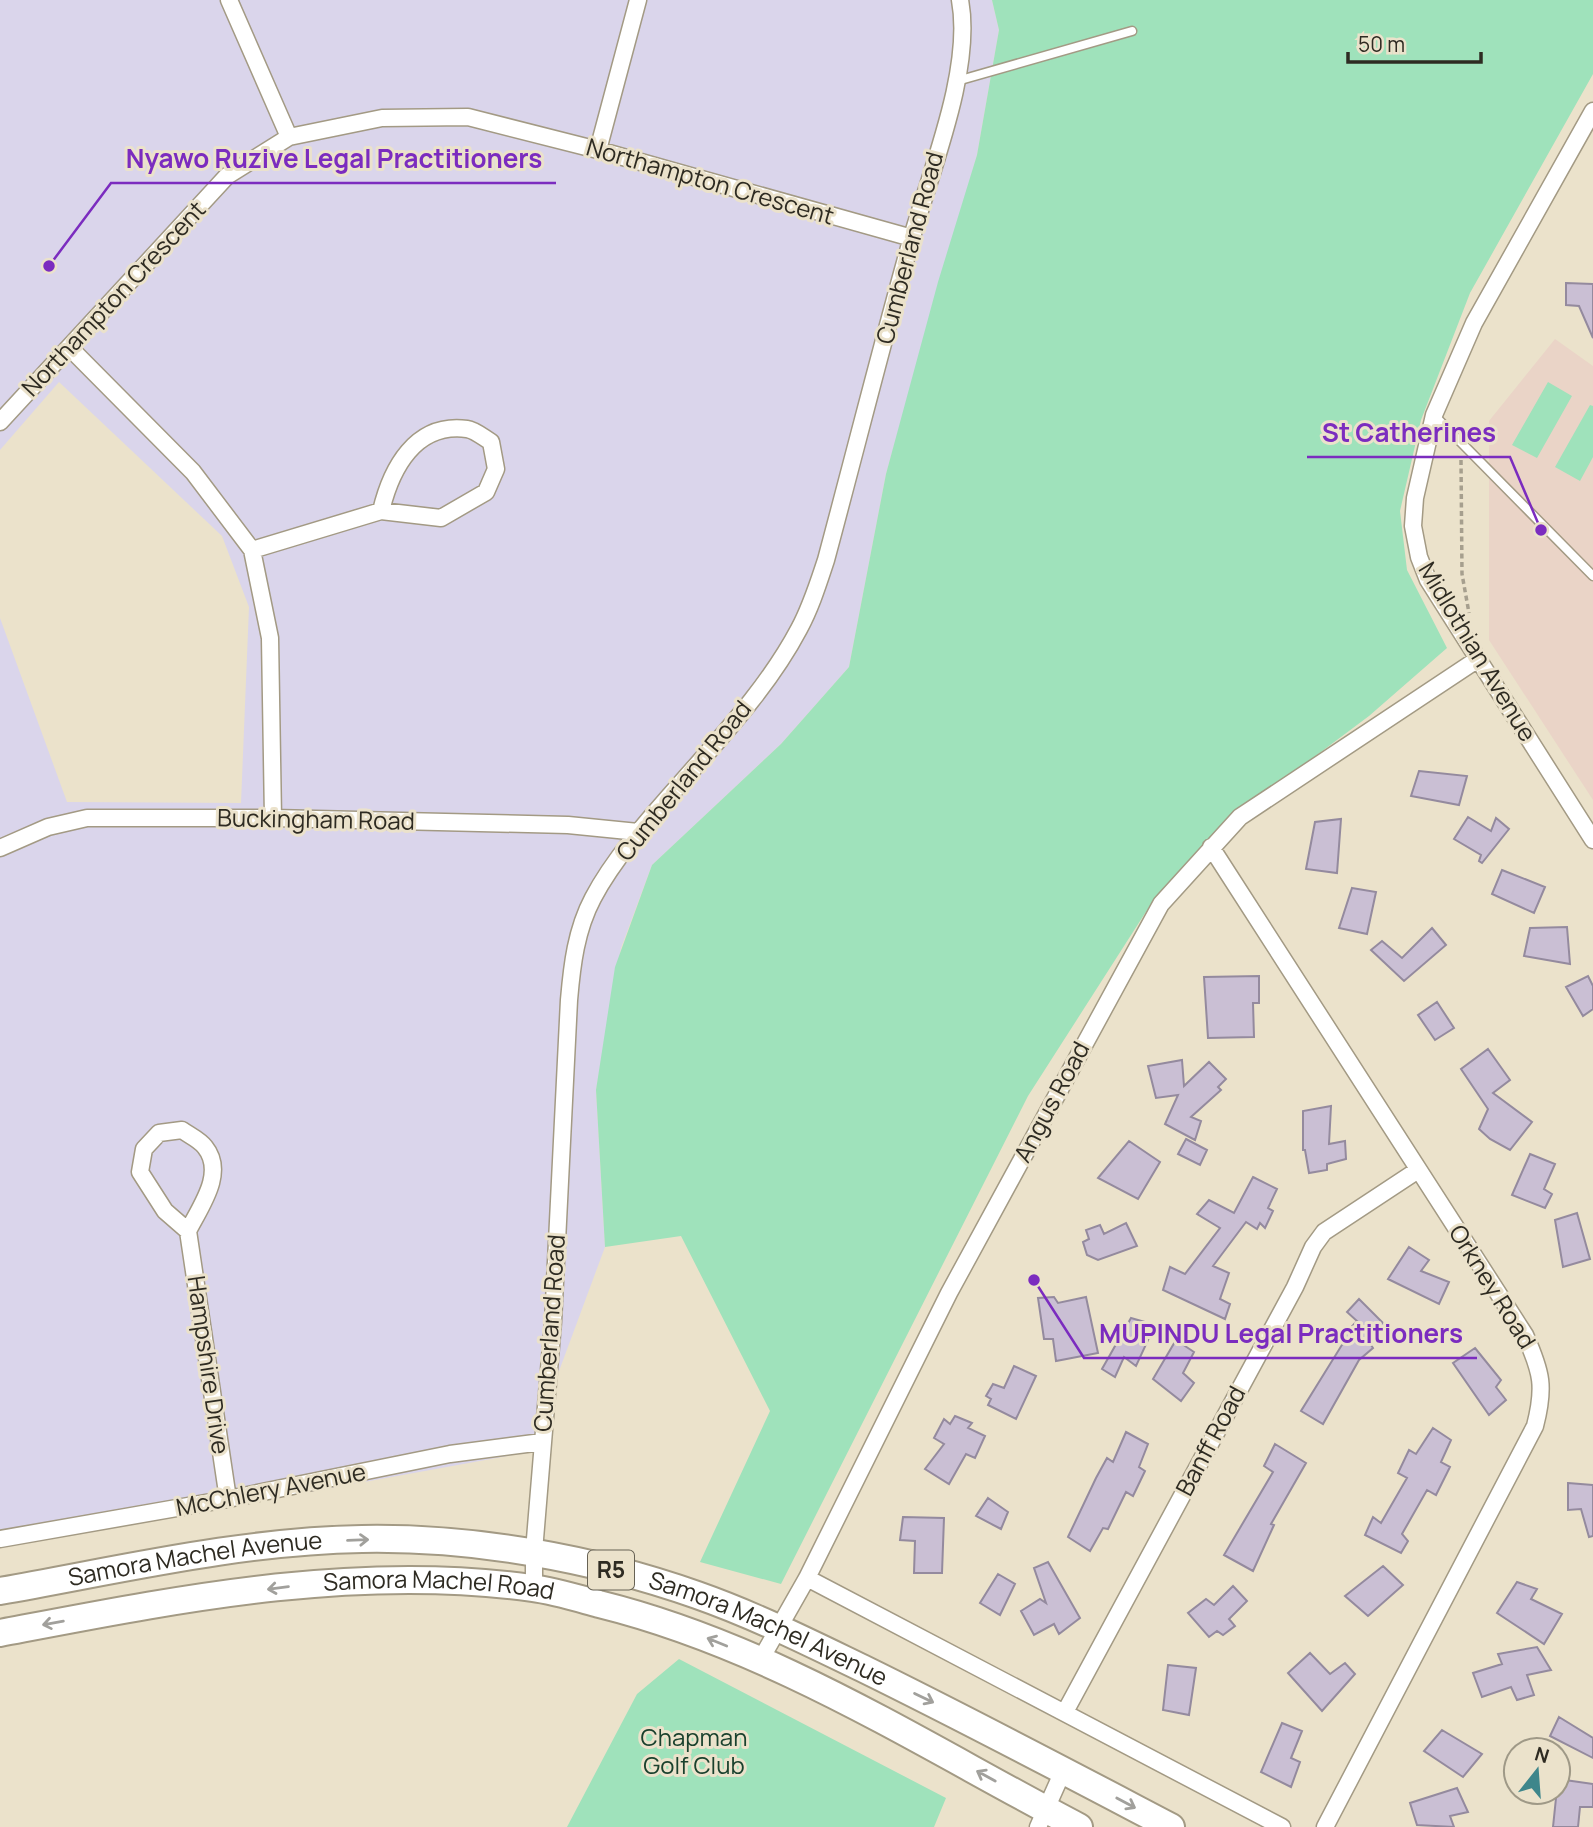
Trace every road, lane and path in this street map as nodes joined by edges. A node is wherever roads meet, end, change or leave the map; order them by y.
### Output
1 (229, 0) edge
2 (638, 0) edge
3 (960, 0) edge
4 (1132, 31) dead end
5 (957, 81) junction
6 (1593, 111) edge
7 (289, 137) junction
8 (598, 150) junction
9 (912, 238) junction
10 (69, 348) junction
11 (1434, 415) junction
12 (0, 422) edge
13 (1461, 441) junction
14 (381, 511) junction
15 (252, 550) junction
16 (1593, 576) edge
17 (1471, 623) dead end
18 (1478, 659) junction
19 (273, 818) junction
20 (638, 832) junction
21 (1593, 840) edge
22 (1212, 847) junction
23 (0, 848) edge
24 (1418, 1170) junction
25 (188, 1231) junction
26 (542, 1442) junction
27 (228, 1499) junction
28 (0, 1539) edge
29 (534, 1551) junction
30 (807, 1578) junction
31 (534, 1588) junction
32 (0, 1591) edge
33 (779, 1628) junction
34 (0, 1633) edge
35 (761, 1659) junction
36 (1065, 1712) junction
37 (1063, 1771) junction
38 (1042, 1818) edge
39 (1079, 1827) edge
40 (1171, 1827) edge
41 (1282, 1827) edge
42 (1325, 1827) edge

1 - 7 street
2 - 8 street
3 - 5 street, Cumberland Road
4 - 5 lane
5 - 9 street, Cumberland Road
6 - 11 street, Midlothian Avenue
7 - 8 street, Northampton Crescent
7 - 10 street, Northampton Crescent
8 - 9 street, Northampton Crescent
9 - 20 street, Cumberland Road
10 - 12 street, Northampton Crescent
10 - 15 street
11 - 13 lane
11 - 18 street, Midlothian Avenue
13 - 16 lane
13 - 17 path
14 - 14 street
14 - 15 street
15 - 19 street
18 - 21 street, Midlothian Avenue
18 - 22 street, Angus Road
19 - 20 street, Buckingham Road
19 - 23 street, Buckingham Road
20 - 26 street, Cumberland Road
22 - 24 street, Orkney Road
22 - 30 street, Angus Road
24 - 36 street, Banff Road
24 - 42 street, Orkney Road
25 - 25 street
25 - 27 street, Hampshire Drive
26 - 27 street, McChlery Avenue
26 - 29 street, Cumberland Road
27 - 28 street, McChlery Avenue
29 - 31 street, Cumberland Road
32 -> 29 highway, Samora Machel Avenue / R5
29 - 33 highway, Samora Machel Avenue / R5
30 - 33 street, Angus Road
30 - 36 street
31 -> 34 highway, Samora Machel Road / R5
35 -> 31 highway, Samora Machel Road / R5
33 - 35 street, Angus Road
33 -> 37 highway, Samora Machel Avenue / R5
38 -> 35 highway, Samora Machel Road / R5
36 - 41 street
37 - 38 street
37 -> 40 highway, Samora Machel Avenue / R5
38 - 39 highway, Samora Machel Road / R5

